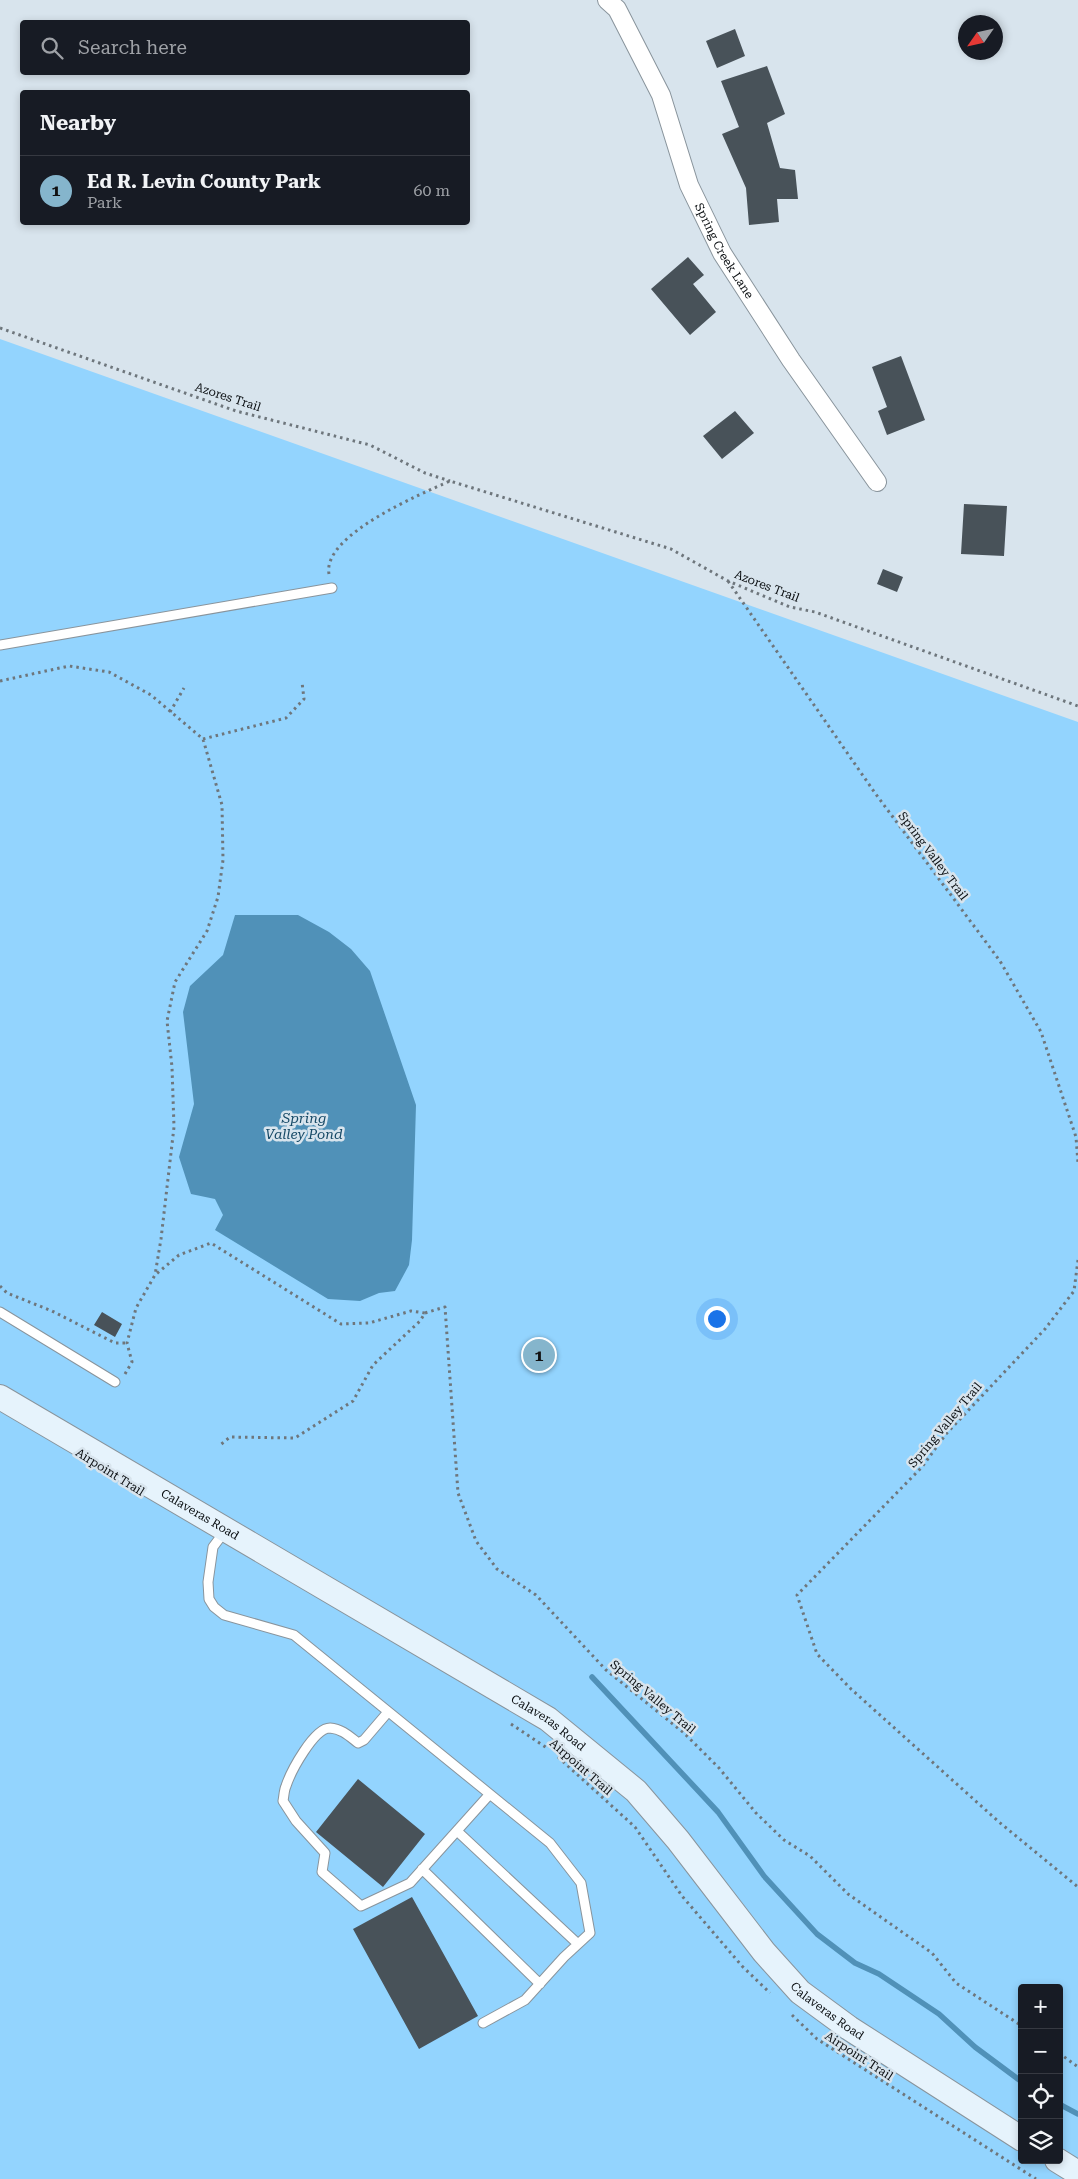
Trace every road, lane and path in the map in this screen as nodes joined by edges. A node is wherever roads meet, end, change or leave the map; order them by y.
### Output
1 (607, 0) edge
2 (0, 328) edge
3 (450, 481) junction
4 (877, 482) dead end
5 (728, 581) junction
6 (332, 588) joint
7 (0, 645) edge
8 (0, 681) edge
9 (302, 682) dead end
10 (184, 688) dead end
11 (1078, 706) edge
12 (170, 712) junction
13 (202, 738) junction
14 (1078, 1163) edge
15 (1078, 1260) edge
16 (154, 1275) junction
17 (0, 1286) edge
18 (0, 1312) edge
19 (425, 1313) junction
20 (127, 1343) junction
21 (119, 1380) joint
22 (0, 1397) edge
23 (219, 1446) dead end
24 (226, 1530) junction
25 (388, 1712) junction
26 (509, 1723) dead end
27 (489, 1795) junction
28 (457, 1831) junction
29 (422, 1869) junction
30 (1078, 1887) edge
31 (578, 1944) junction
32 (540, 1984) junction
33 (776, 1999) dead end
34 (790, 2013) dead end
35 (484, 2023) dead end
36 (1018, 2023) edge
37 (1063, 2056) edge
38 (1078, 2067) edge
39 (1018, 2136) edge
40 (1063, 2164) edge
41 (1078, 2173) edge
42 (1036, 2179) edge

1 - 4 street, Spring Creek Lane
2 - 3 path, Azores Trail
3 - 5 path, Azores Trail
3 - 6 path
5 - 11 path, Azores Trail
5 - 14 path, Spring Valley Trail
6 - 7 lane
8 - 12 path
9 - 13 path
10 - 12 path
12 - 13 path
13 - 16 path
15 - 30 path, Spring Valley Trail
16 - 19 path
16 - 20 path
17 - 20 path
18 - 21 lane
19 - 23 path
19 - 36 path, Spring Valley Trail
20 - 21 path
22 - 24 street, Calaveras Road
24 - 25 lane
24 - 39 street, Calaveras Road
25 - 27 lane
25 - 29 lane
26 - 33 path, Airpoint Trail
27 - 28 lane
27 - 31 lane
28 - 29 lane
28 - 31 lane
29 - 32 lane
31 - 32 lane
32 - 35 lane
34 - 42 path, Airpoint Trail
37 - 38 path
40 - 41 street

